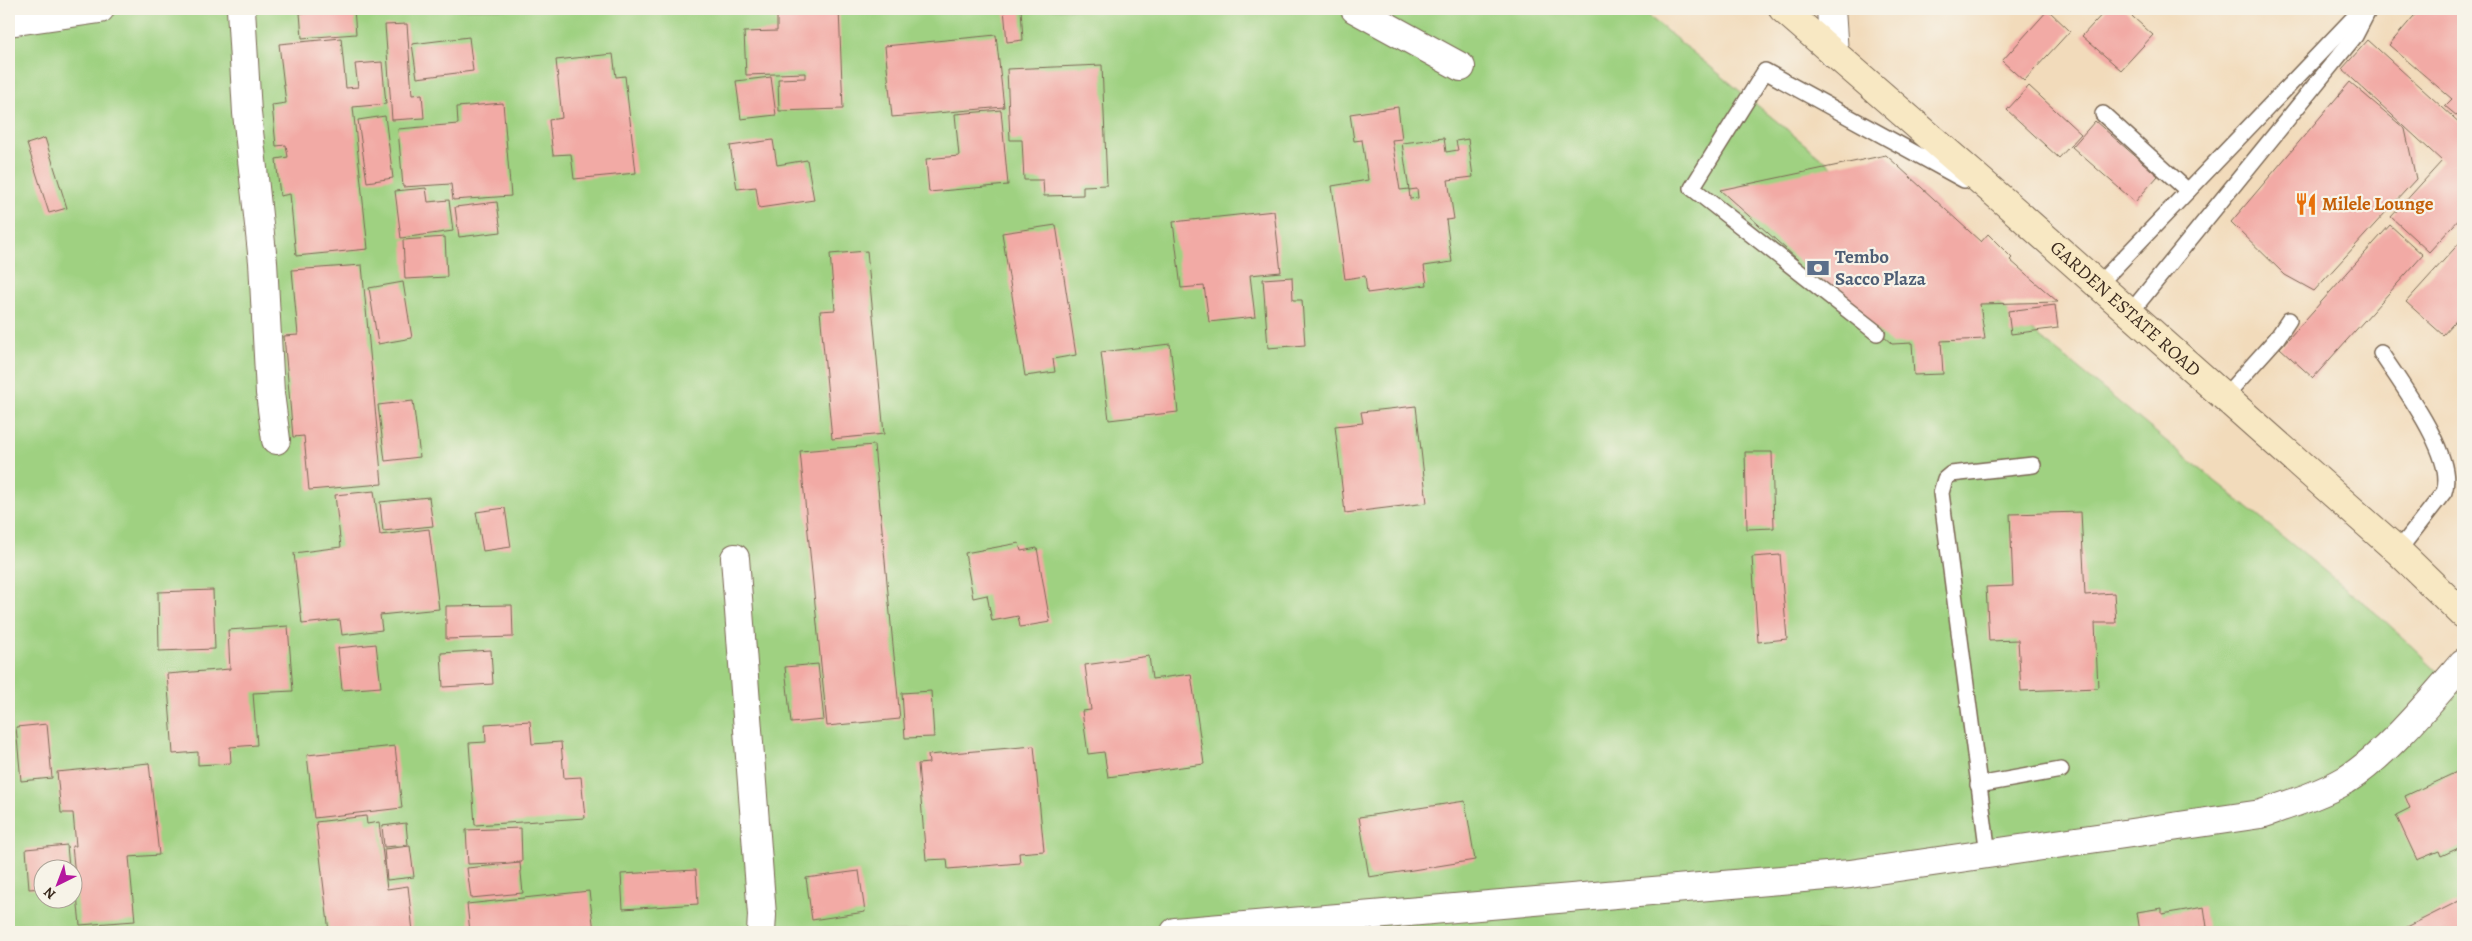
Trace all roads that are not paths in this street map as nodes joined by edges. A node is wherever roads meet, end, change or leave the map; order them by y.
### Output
1 (100, 9) edge
2 (241, 9) edge
3 (1355, 9) edge
4 (1783, 9) edge
5 (1831, 9) edge
6 (2362, 9) edge
7 (2369, 9) edge
8 (9, 22) edge
9 (1834, 54) junction
10 (1461, 66) dead end
11 (2103, 114) dead end
12 (2188, 191) junction
13 (2005, 202) junction
14 (2098, 285) junction
15 (2130, 313) junction
16 (2289, 320) dead end
17 (1877, 333) dead end
18 (2381, 353) dead end
19 (2224, 397) junction
20 (276, 440) dead end
21 (2033, 465) dead end
22 (2398, 551) junction
23 (735, 558) dead end
24 (2463, 614) edge
25 (2463, 663) edge
26 (2062, 770) dead end
27 (1978, 785) junction
28 (1988, 854) junction
29 (761, 932) edge
30 (1175, 932) edge

1 - 8 street
2 - 20 street
3 - 10 street
4 - 9 street, GARDEN ESTATE ROAD
5 - 9 street
6 - 12 lane
7 - 15 lane
9 - 13 street, GARDEN ESTATE ROAD
11 - 12 lane
12 - 14 lane
13 - 14 street, GARDEN ESTATE ROAD
13 - 17 lane
14 - 15 street, GARDEN ESTATE ROAD
15 - 19 street, GARDEN ESTATE ROAD
16 - 19 lane
18 - 22 lane
19 - 22 street, GARDEN ESTATE ROAD
21 - 27 lane
22 - 24 street, GARDEN ESTATE ROAD
23 - 29 street
25 - 28 street
26 - 27 lane
27 - 28 lane
28 - 30 street

